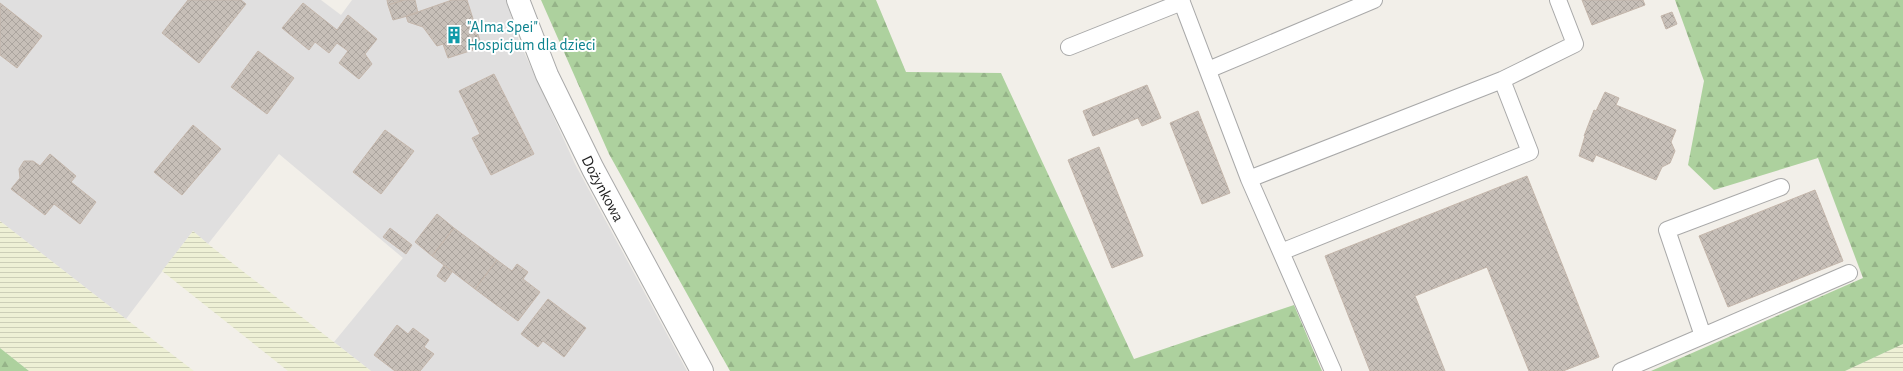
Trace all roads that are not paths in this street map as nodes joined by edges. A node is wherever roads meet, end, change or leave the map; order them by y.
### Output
1 (518, 0) edge
2 (1374, 0) edge
3 (1558, 0) edge
4 (1182, 1) edge
5 (1070, 47) dead end
6 (1208, 70) junction
7 (1502, 80) junction
8 (1249, 179) junction
9 (1782, 187) dead end
10 (1281, 252) junction
11 (1849, 273) dead end
12 (1703, 336) junction
13 (702, 371) edge
14 (1333, 371) edge
15 (1620, 371) edge

1 - 13 street, Dożynkowa
2 - 6 lane
3 - 7 lane
4 - 5 lane
4 - 6 lane
6 - 8 lane
7 - 8 lane
7 - 10 lane
8 - 10 lane
9 - 12 lane
10 - 14 lane
11 - 12 lane
12 - 15 lane

